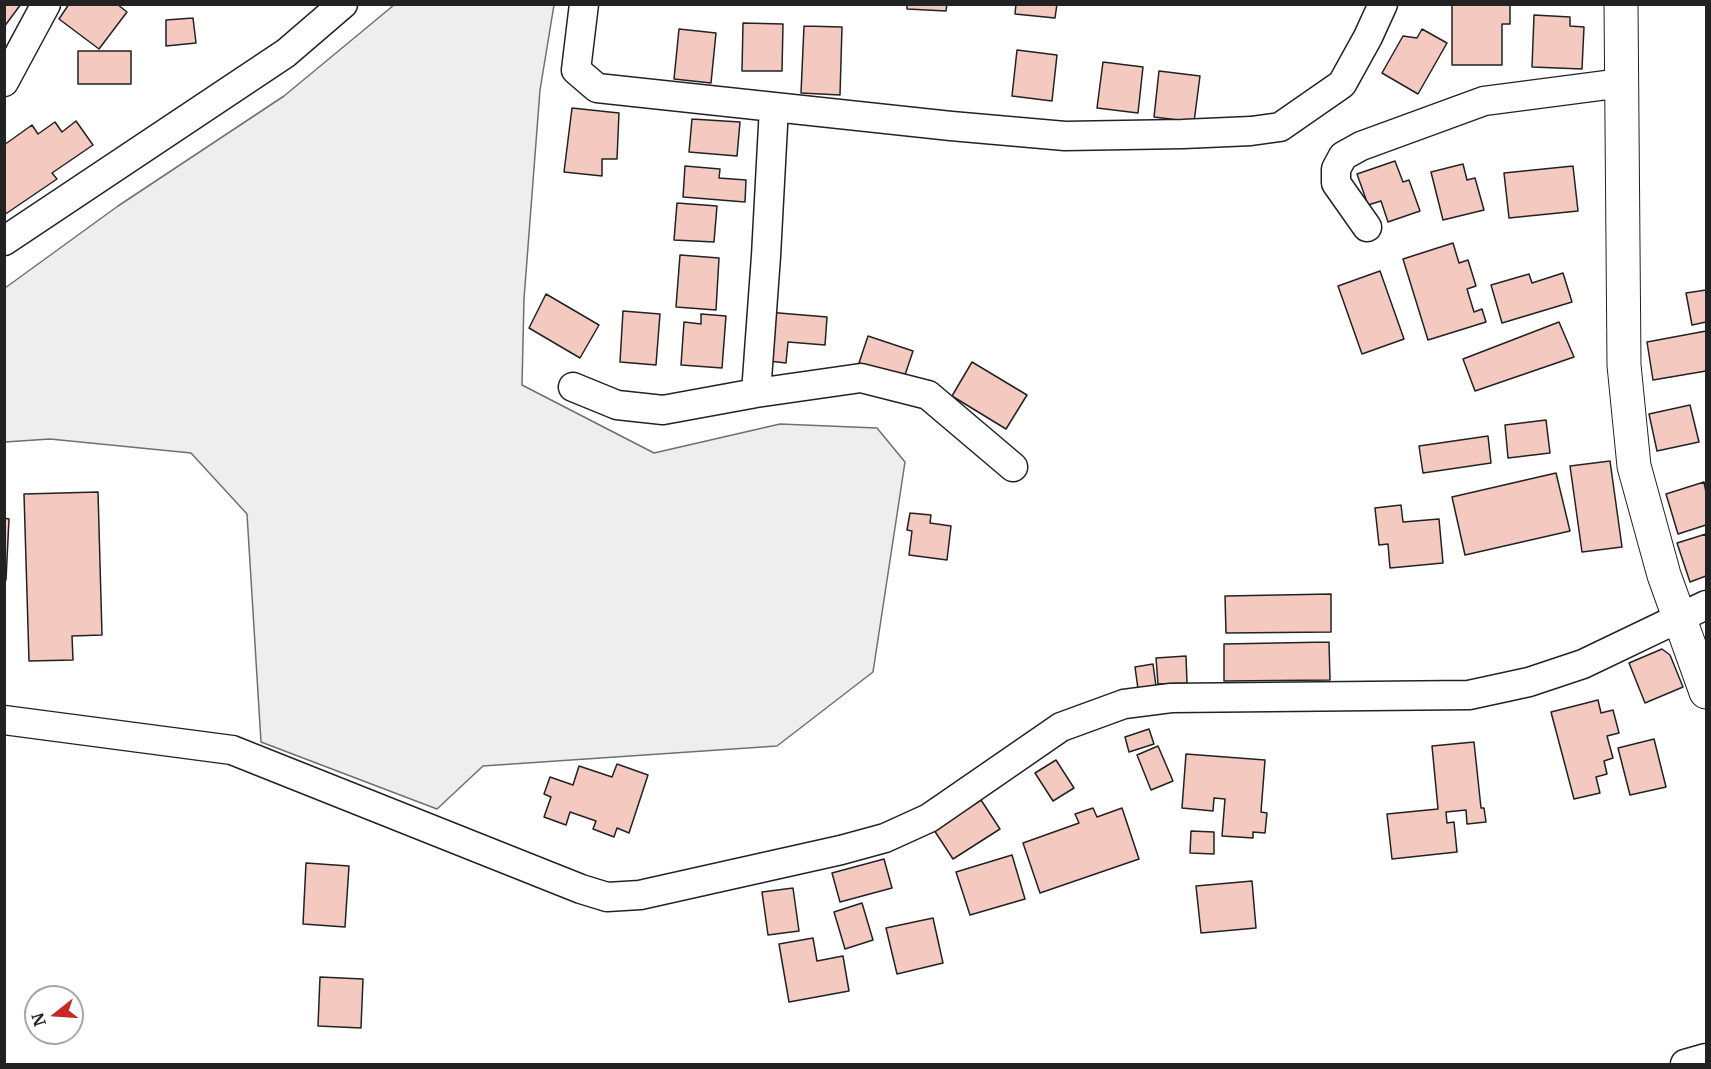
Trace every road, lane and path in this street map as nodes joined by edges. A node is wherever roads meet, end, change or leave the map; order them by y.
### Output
1 (46, 4) edge
2 (343, 4) edge
3 (584, 4) edge
4 (1383, 4) edge
5 (1621, 4) edge
6 (4, 82) edge
7 (1622, 82) junction
8 (774, 107) junction
9 (1367, 227) dead end
10 (4, 241) edge
11 (573, 387) dead end
12 (756, 393) junction
13 (1013, 467) dead end
14 (1694, 611) edge
15 (1707, 692) edge
16 (4, 720) edge
17 (1707, 1058) edge
18 (1685, 1065) edge

1 - 6 street
2 - 10 street
3 - 8 street
4 - 8 street
5 - 7 street
7 - 9 street
7 - 14 street
8 - 12 street
11 - 12 street
12 - 13 street
14 - 15 street
14 - 16 street
17 - 18 street

